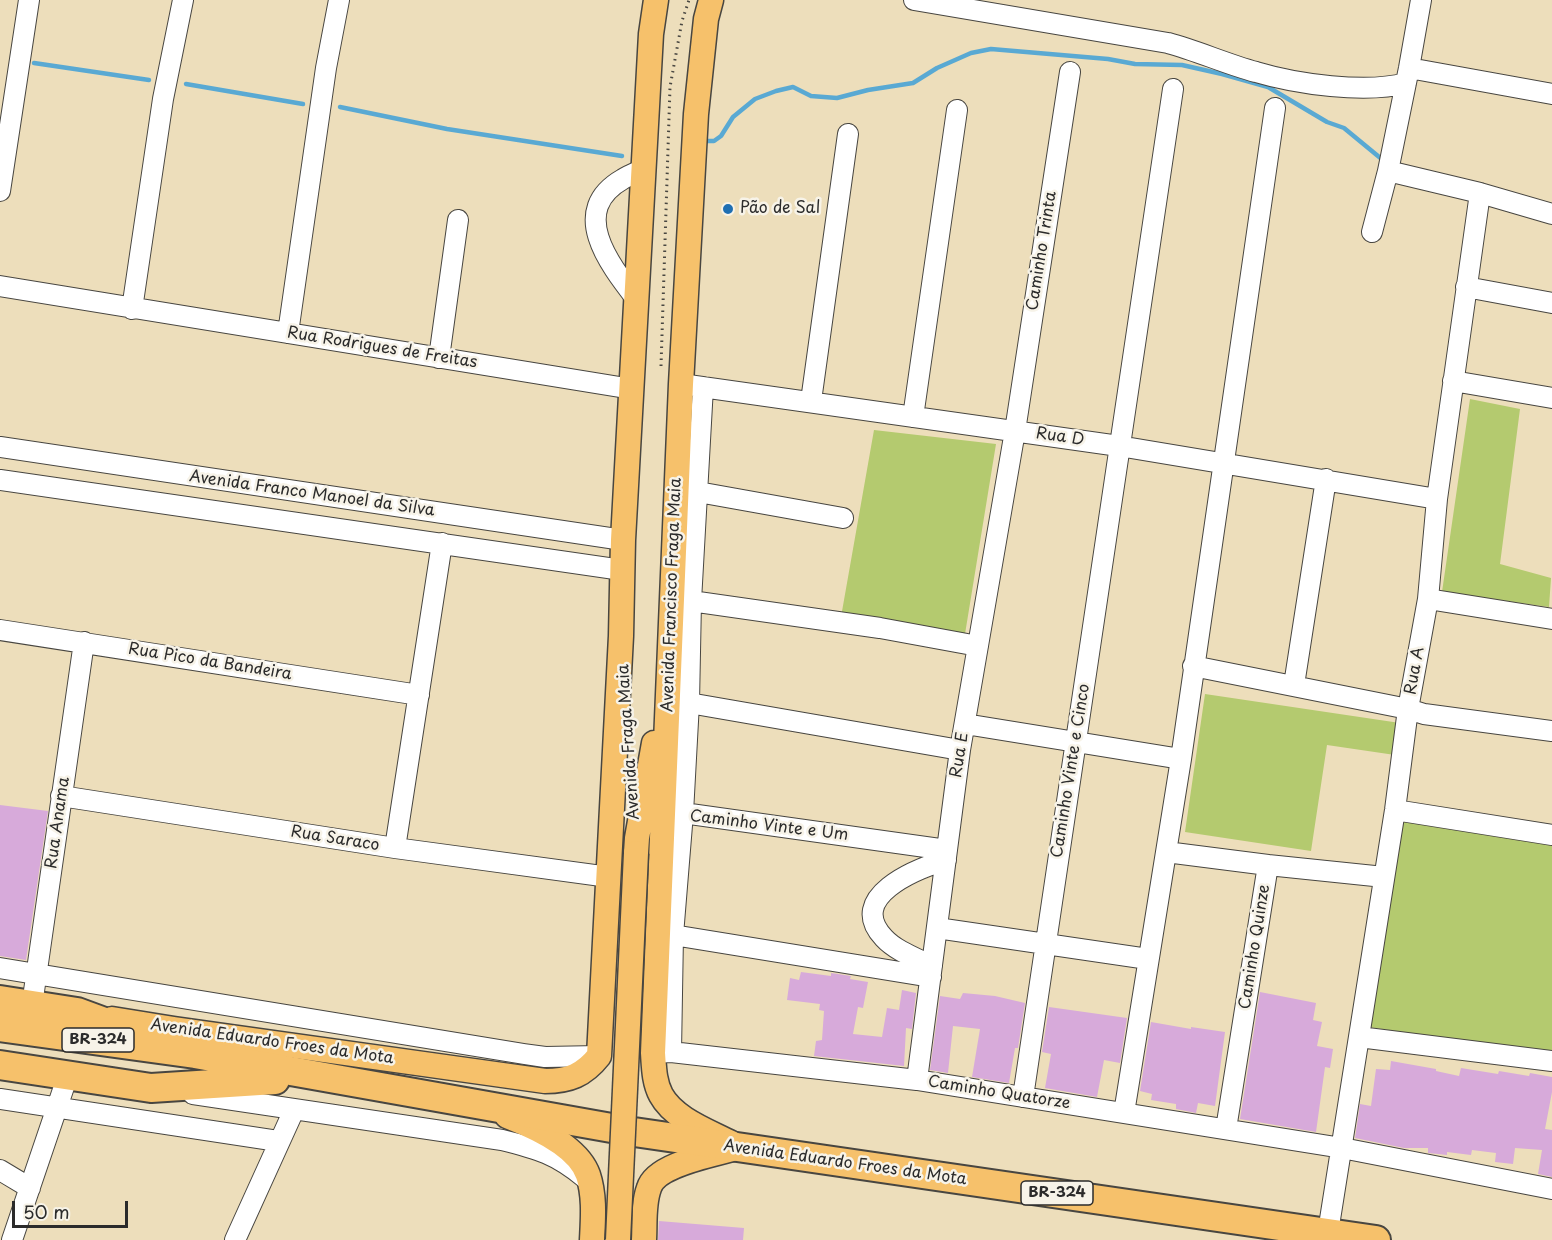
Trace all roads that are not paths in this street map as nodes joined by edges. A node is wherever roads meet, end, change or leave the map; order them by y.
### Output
1 (29, 0) edge
2 (183, 0) edge
3 (339, 0) edge
4 (656, 0) edge
5 (711, 0) edge
6 (914, 0) edge
7 (1421, 0) edge
8 (1070, 72) dead end
9 (1408, 75) junction
10 (1173, 89) dead end
11 (1552, 94) edge
12 (1275, 108) dead end
13 (957, 110) dead end
14 (848, 134) dead end
15 (1390, 161) junction
16 (644, 169) junction
17 (0, 191) edge
18 (1480, 193) junction
19 (1552, 214) edge
20 (458, 220) dead end
21 (1372, 232) dead end
22 (0, 286) edge
23 (1466, 287) junction
24 (637, 300) junction
25 (1552, 303) edge
26 (132, 309) junction
27 (288, 333) junction
28 (439, 358) junction
29 (1453, 381) junction
30 (692, 386) junction
31 (632, 388) junction
32 (1552, 398) edge
33 (811, 401) junction
34 (913, 417) junction
35 (1015, 431) junction
36 (1119, 446) junction
37 (0, 447) edge
38 (1223, 463) junction
39 (1326, 479) junction
40 (0, 480) edge
41 (698, 492) junction
42 (1437, 499) junction
43 (843, 518) dead end
44 (623, 540) junction
45 (442, 543) junction
46 (622, 570) junction
47 (1428, 599) junction
48 (691, 601) junction
49 (1552, 619) edge
50 (0, 630) edge
51 (621, 636) junction
52 (84, 642) junction
53 (978, 646) junction
54 (670, 652) junction
55 (1193, 666) junction
56 (1294, 685) junction
57 (419, 695) junction
58 (689, 703) junction
59 (1408, 709) junction
60 (965, 724) junction
61 (1552, 731) edge
62 (1076, 743) junction
63 (960, 750) junction
64 (1181, 759) junction
65 (62, 796) junction
66 (1395, 810) junction
67 (683, 813) junction
68 (1552, 835) edge
69 (636, 846) junction
70 (395, 848) junction
71 (1166, 852) junction
72 (946, 855) junction
73 (1268, 865) junction
74 (609, 877) junction
75 (1384, 877) junction
76 (937, 928) junction
77 (673, 934) junction
78 (1045, 945) junction
79 (1148, 959) junction
80 (0, 968) edge
81 (932, 972) junction
82 (38, 974) junction
83 (0, 1000) edge
84 (32, 1005) junction
85 (77, 1012) junction
86 (0, 1027) edge
87 (1359, 1036) junction
88 (662, 1053) junction
89 (195, 1054) junction
90 (599, 1056) junction
91 (1552, 1061) edge
92 (0, 1065) edge
93 (68, 1075) junction
94 (316, 1077) junction
95 (917, 1080) junction
96 (151, 1088) junction
97 (1023, 1097) junction
98 (0, 1099) edge
99 (477, 1105) junction
100 (58, 1106) junction
101 (294, 1110) junction
102 (1124, 1113) junction
103 (1226, 1129) junction
104 (279, 1141) junction
105 (738, 1148) junction
106 (1342, 1148) junction
107 (0, 1170) edge
108 (30, 1188) junction
109 (1552, 1190) edge
110 (592, 1194) junction
111 (646, 1202) junction
112 (1318, 1236) edge
113 (12, 1240) edge
114 (235, 1240) edge
115 (592, 1240) edge
116 (618, 1240) edge
117 (644, 1240) edge
118 (1376, 1240) edge

1 - 17 street
2 - 26 street
3 - 27 street
4 - 16 main road
5 - 30 main road, Avenida Francisco Fraga Maia
6 - 9 street
7 - 9 street
8 - 35 street, Caminho Trinta
9 - 11 street
9 - 15 street
10 - 36 street, Caminho Vinte e Cinco
12 - 38 street
13 - 34 street
14 - 33 street
15 - 18 street
15 - 21 street
16 - 24 main road
16 - 24 street
18 - 19 street
18 - 23 street, Rua A
20 - 28 street
22 - 26 street, Rua Rodrigues de Freitas
23 - 25 street
23 - 29 street, Rua A
24 - 31 main road
26 - 27 street, Rua Rodrigues de Freitas
27 - 28 street, Rua Rodrigues de Freitas
28 - 31 street, Rua Rodrigues de Freitas
29 - 32 street
29 - 42 street, Rua A
30 - 33 street, Rua D
30 - 41 street
30 - 54 main road, Avenida Francisco Fraga Maia
31 - 44 main road
33 - 34 street, Rua D
34 - 35 street, Rua D
35 - 36 street, Rua D
35 - 53 street, Rua E
36 - 38 street, Rua D
36 - 62 street, Caminho Vinte e Cinco
37 - 44 street, Avenida Franco Manoel da Silva
38 - 39 street, Rua D
38 - 55 street
39 - 42 street, Rua D
39 - 56 street
40 - 45 street, Avenida Franco Manoel da Silva
41 - 43 street
41 - 48 street
42 - 47 street, Rua A
44 - 46 main road
45 - 46 street, Avenida Franco Manoel da Silva
45 - 57 street
46 - 51 main road
47 - 49 street
47 - 59 street, Rua A
48 - 53 street
48 - 58 street
50 - 52 street, Rua Pico da Bandeira
51 - 69 main road, Avenida Fraga Maia
51 - 74 main road
52 - 57 street, Rua Pico da Bandeira
52 - 65 street, Rua Anama
53 - 60 street, Rua E
54 - 69 main road, Avenida Fraga Maia
54 - 88 main road, Avenida Francisco Fraga Maia
55 - 56 street
55 - 64 street
56 - 59 street
57 - 70 street
58 - 63 street
58 - 67 street
59 - 61 street
59 - 66 street, Rua A
60 - 62 street
60 - 63 street, Rua E
62 - 64 street
62 - 78 street, Caminho Vinte e Cinco
63 - 72 street, Rua E
64 - 71 street
65 - 70 street, Rua Saraco
65 - 82 street, Rua Anama
66 - 68 street
66 - 75 street, Rua A
67 - 72 street, Caminho Vinte e Um
67 - 77 street, Caminho Vinte e Um
69 - 116 main road, bridge
70 - 74 street, Rua Saraco
71 - 73 street, Caminho Quinze
71 - 79 street
72 - 76 street, Rua E
72 - 81 street
73 - 75 street
73 - 103 street, Caminho Quinze
74 - 90 main road
75 - 87 street, Rua A
76 - 78 street
76 - 81 street, Rua E
77 - 81 street
77 - 88 street, Caminho Vinte e Um
78 - 79 street
78 - 97 street, Caminho Vinte e Cinco
79 - 102 street
80 - 82 street
81 - 95 street, Rua E
82 - 84 street, Rua Anama
82 - 90 street
83 - 84 highway, Avenida Eduardo Froes da Mota
84 - 85 highway, Avenida Eduardo Froes da Mota
85 - 89 highway
85 - 90 main road, Avenida Eduardo Froes da Mota
86 - 89 highway, Avenida Eduardo Froes da Mota / BR-324
87 - 91 street
87 - 106 street, Rua A
88 - 90 main road
88 - 95 street, Caminho Quatorze
88 - 105 main road, Avenida Francisco Fraga Maia
89 - 94 highway, Avenida Eduardo Froes da Mota / BR-324
92 - 93 highway, Avenida Eduardo Froes da Mota / BR-324
93 - 96 highway, Avenida Eduardo Froes da Mota / BR-324
93 - 100 street
94 - 96 highway, Avenida Eduardo Froes da Mota
94 - 99 highway, Avenida Eduardo Froes da Mota / BR-324
95 - 97 street, Caminho Quatorze
96 - 101 street
97 - 102 street, Caminho Quatorze
98 - 100 street
99 - 105 highway, Avenida Eduardo Froes da Mota / BR-324
99 - 110 main road
100 - 104 street
100 - 108 street
101 - 104 street
101 - 110 street
102 - 103 street, Caminho Quatorze
103 - 106 street, Caminho Quatorze
104 - 114 street
105 - 111 main road
105 - 112 highway, Avenida Eduardo Froes da Mota / BR-324
106 - 109 street, Caminho Quatorze
106 - 112 street, Rua A
107 - 108 street
108 - 113 street
110 - 111 main road
110 - 115 main road
111 - 117 main road
112 - 118 highway, Avenida Eduardo Froes da Mota / BR-324

